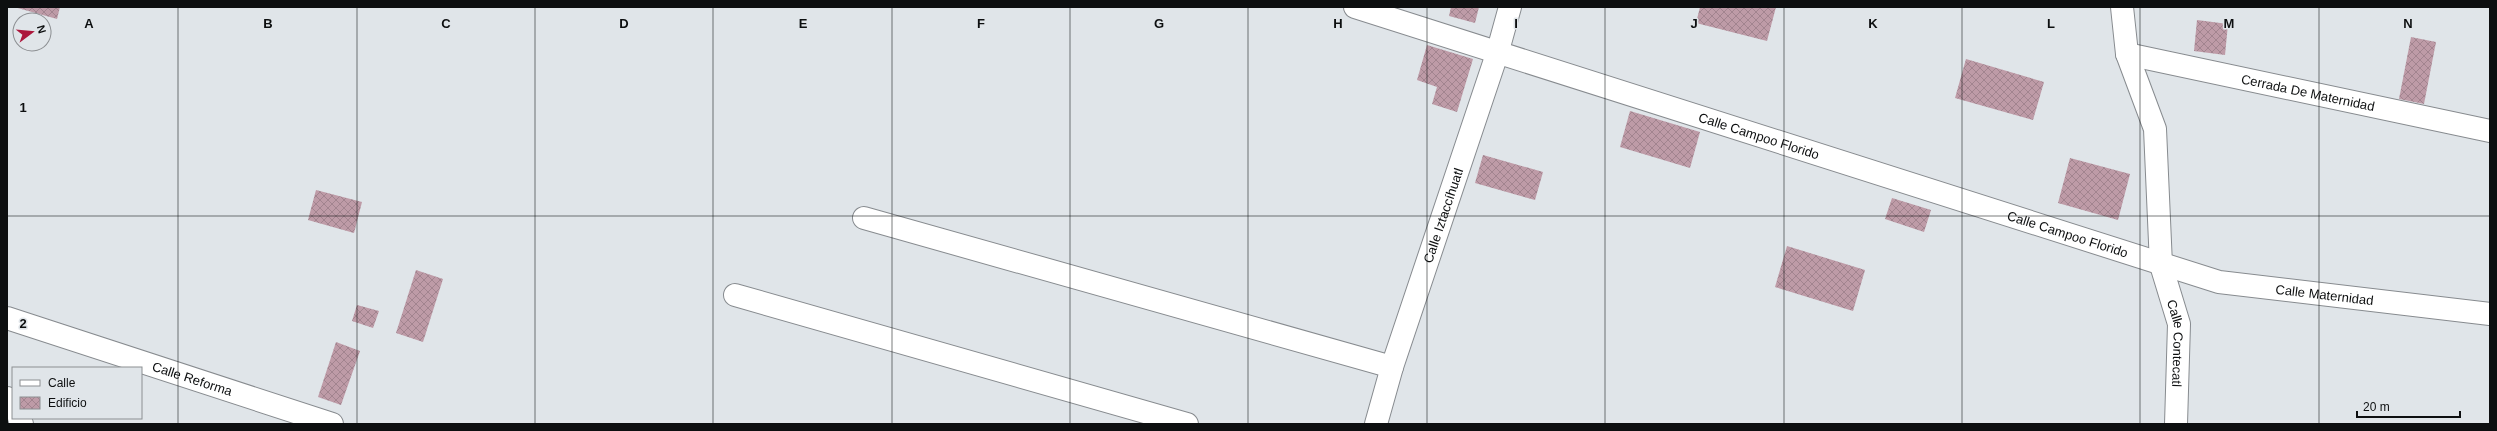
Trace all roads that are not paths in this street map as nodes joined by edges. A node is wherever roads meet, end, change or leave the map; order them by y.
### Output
1 (1356, 7) edge
2 (1510, 7) edge
3 (2122, 7) edge
4 (1496, 54) junction
5 (2127, 54) junction
6 (2490, 130) edge
7 (864, 218) dead end
8 (2162, 265) junction
9 (736, 294) dead end
10 (2490, 314) edge
11 (7, 318) edge
12 (1392, 367) junction
13 (332, 424) edge
14 (1187, 424) edge
15 (1376, 424) edge
16 (2176, 424) edge

1 - 4 street, Calle Campoo Florido
2 - 4 street, Calle Iztaccíhuatl
3 - 5 street, Calle Contecatl
4 - 8 street, Calle Campoo Florido
4 - 12 street, Calle Iztaccíhuatl
5 - 6 street, Cerrada De Maternidad
5 - 8 street, Calle Contecatl
7 - 12 street
8 - 10 street, Calle Maternidad
8 - 16 street, Calle Contecatl
9 - 14 street
11 - 13 street, Calle Reforma
12 - 15 street, Calle Iztaccíhuatl

